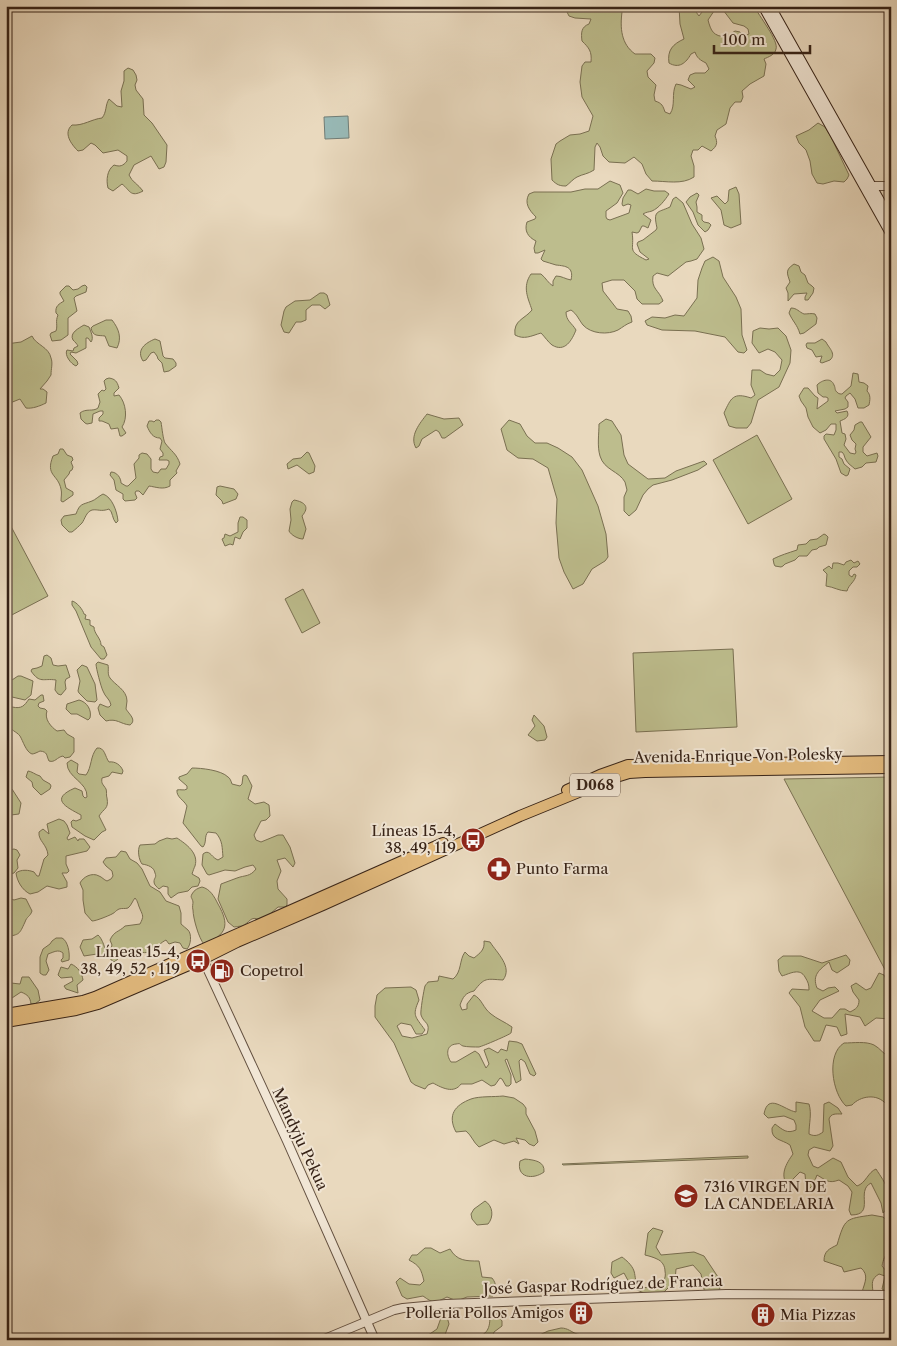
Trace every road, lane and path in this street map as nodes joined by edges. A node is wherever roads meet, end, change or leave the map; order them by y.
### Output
1 (763, 6) edge
2 (770, 6) edge
3 (867, 186) junction
4 (891, 186) edge
5 (891, 222) edge
6 (891, 234) edge
7 (891, 760) edge
8 (823, 766) junction
9 (891, 768) edge
10 (201, 955) junction
11 (6, 1014) edge
12 (6, 1022) edge
13 (891, 1295) edge
14 (366, 1322) junction
15 (322, 1340) edge
16 (375, 1340) edge

1 - 3 main road
2 - 3 main road
3 - 4 street
3 - 5 main road
3 - 6 main road
7 - 8 main road, Avenida Enrique Von Polesky / D068
8 - 9 main road, Avenida Enrique Von Polesky / D068
8 - 10 main road, Avenida Enrique Von Polesky / D068
10 - 11 main road, Avenida Enrique Von Polesky / D068
10 - 12 main road, Avenida Enrique Von Polesky / D068
10 - 14 street, Mandyju Pekua
13 - 14 street, José Gaspar Rodríguez de Francia
14 - 15 street, José Gaspar Rodríguez de Francia
14 - 16 street, Mandyju Pekua

